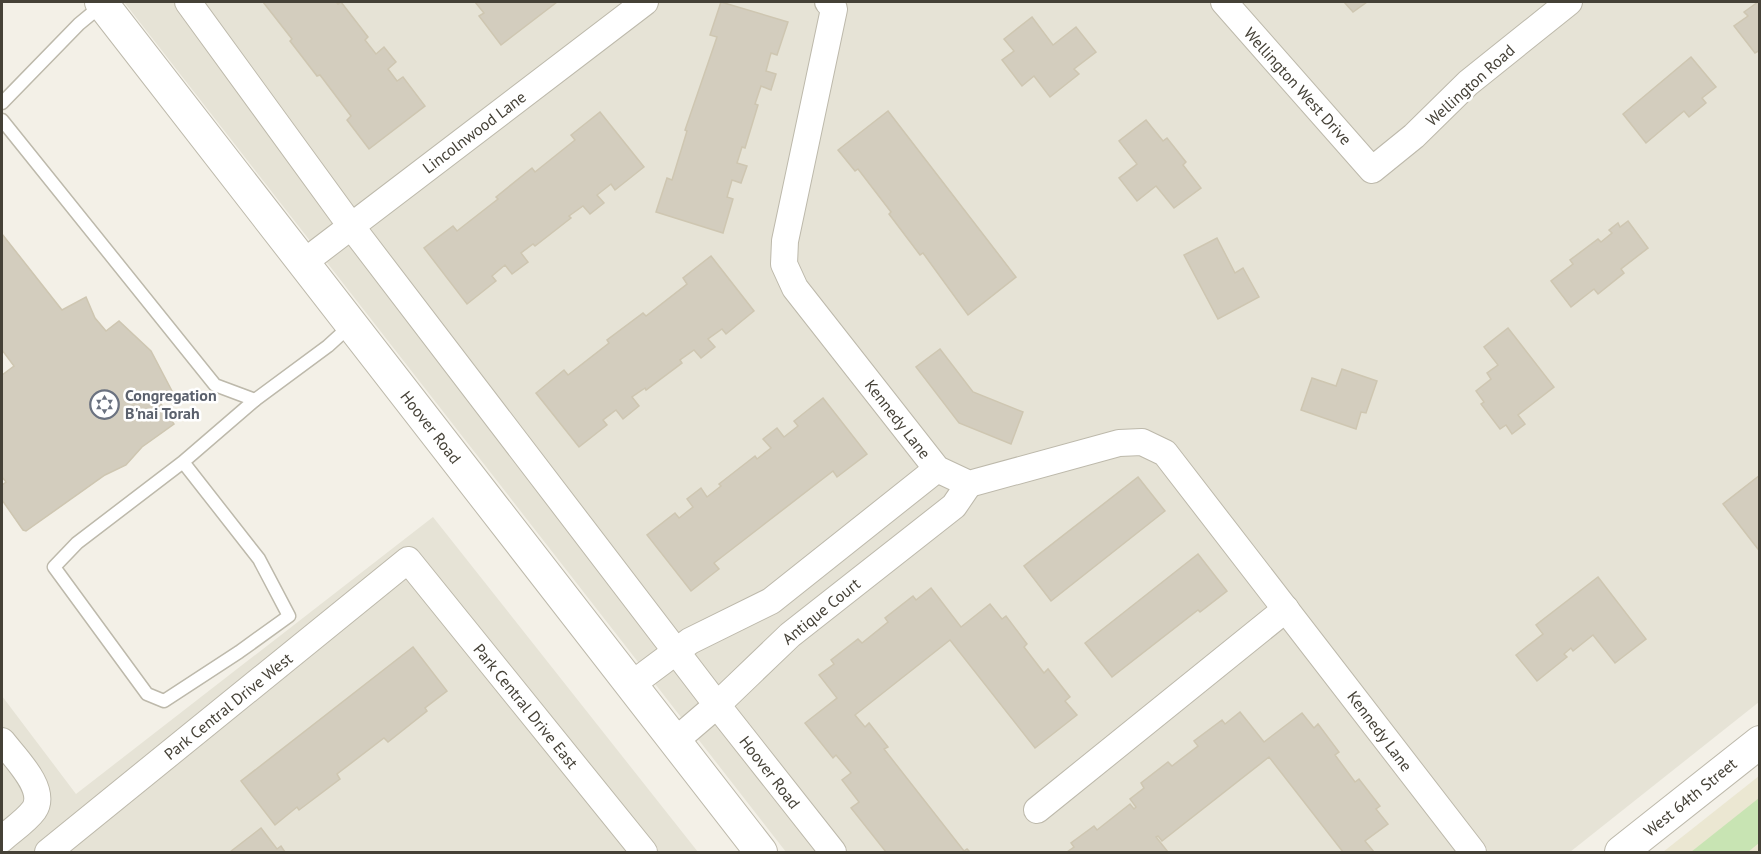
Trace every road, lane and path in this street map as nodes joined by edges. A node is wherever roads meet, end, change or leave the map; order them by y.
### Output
1 (188, 2) edge
2 (645, 2) edge
3 (828, 2) edge
4 (1224, 2) edge
5 (1569, 2) edge
6 (102, 3) edge
7 (2, 103) edge
8 (2, 120) edge
9 (1372, 170) joint
10 (351, 226) junction
11 (303, 262) junction
12 (351, 325) junction
13 (255, 400) junction
14 (183, 462) junction
15 (937, 469) junction
16 (969, 484) junction
17 (408, 560) joint
18 (1286, 609) junction
19 (677, 650) junction
20 (631, 685) junction
21 (717, 705) junction
22 (2, 741) edge
23 (675, 741) junction
24 (1760, 742) edge
25 (1037, 810) dead end
26 (2, 839) edge
27 (48, 852) edge
28 (644, 852) edge
29 (761, 852) edge
30 (833, 852) edge
31 (1473, 852) edge
32 (1621, 852) edge

1 - 10 street, Hoover Road
2 - 10 street, Lincolnwood Lane
3 - 15 street, Kennedy Lane
4 - 9 street, Wellington West Drive
5 - 9 street, Wellington Road
6 - 7 lane
6 - 11 street, Hoover Road
8 - 13 lane
10 - 11 street, Lincolnwood Lane
10 - 19 street, Hoover Road
11 - 12 street, Hoover Road
12 - 13 lane
12 - 20 street, Hoover Road
13 - 14 lane
14 - 14 lane
15 - 16 street, Kennedy Lane
15 - 19 street
16 - 18 street, Kennedy Lane
16 - 21 street, Antique Court
17 - 27 street, Park Central Drive West
17 - 28 street, Park Central Drive East
18 - 25 street
18 - 31 street, Kennedy Lane
19 - 20 street
19 - 21 street, Hoover Road
20 - 23 street, Hoover Road
21 - 23 street, Antique Court
21 - 30 street, Hoover Road
22 - 26 street
23 - 29 street, Hoover Road
24 - 32 street, West 64th Street

